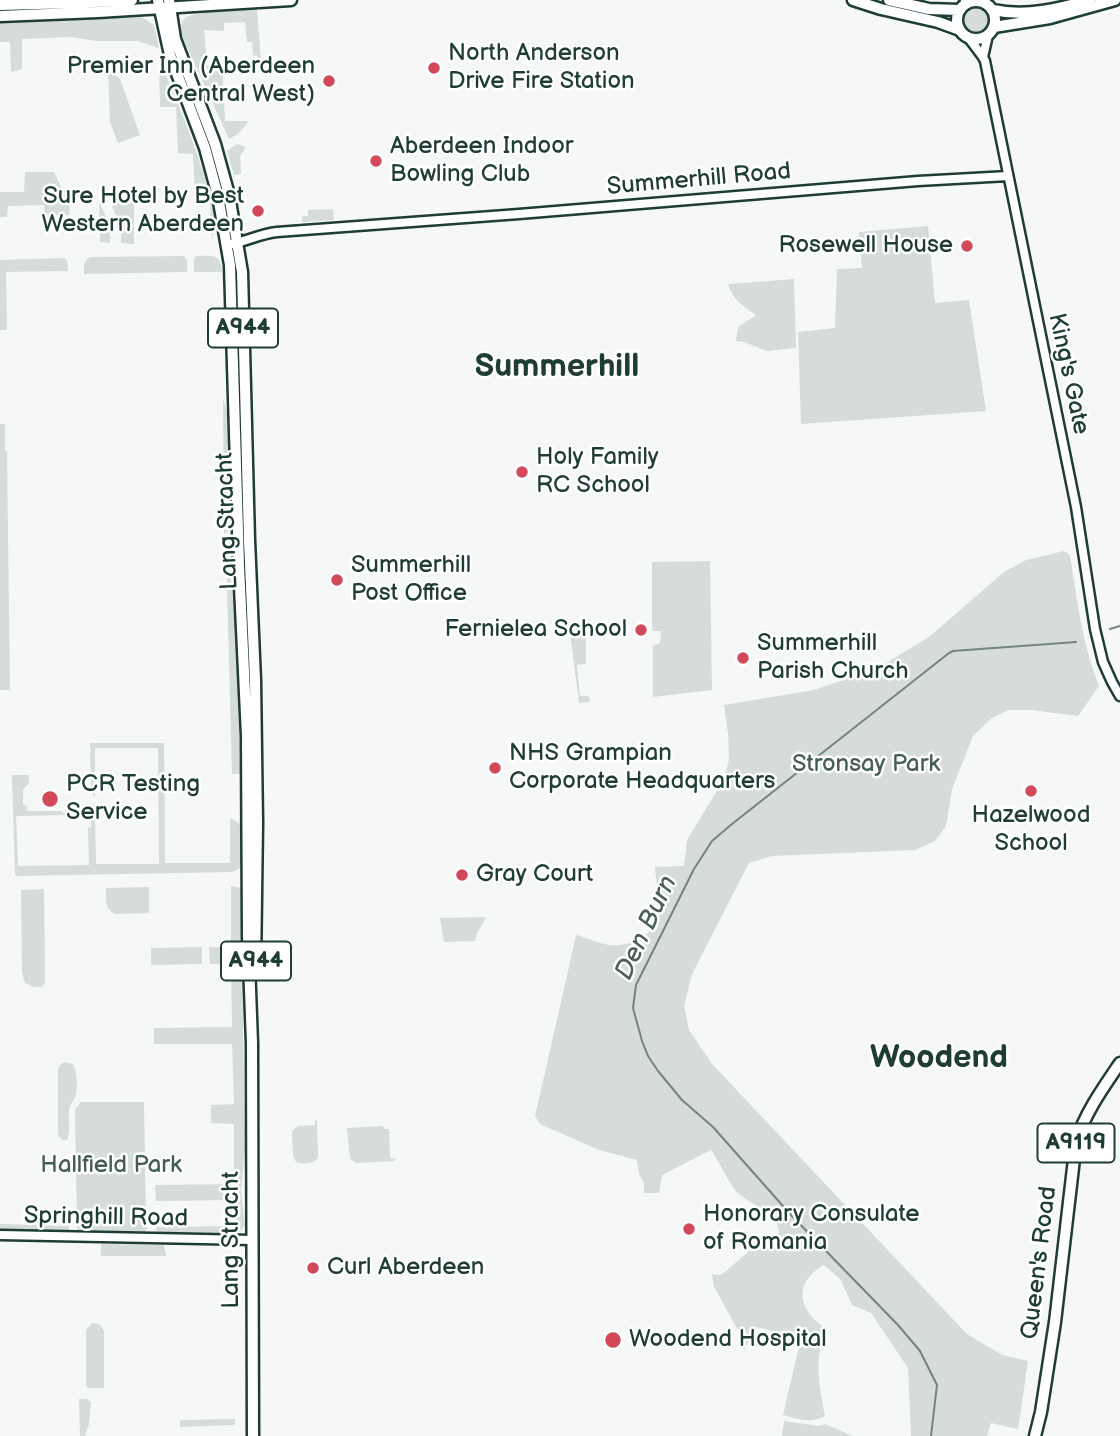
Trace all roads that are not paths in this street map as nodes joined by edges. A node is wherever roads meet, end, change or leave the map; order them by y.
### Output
1 (132, 0) edge
2 (291, 0) edge
3 (853, 0) edge
4 (889, 0) edge
5 (979, 0) edge
6 (1090, 0) edge
7 (1115, 0) edge
8 (164, 4) edge
9 (0, 5) edge
10 (963, 5) edge
11 (993, 10) junction
12 (0, 16) edge
13 (991, 31) junction
14 (964, 34) junction
15 (984, 57) junction
16 (1008, 176) junction
17 (232, 244) junction
18 (1120, 696) edge
19 (1120, 1063) edge
20 (0, 1235) edge
21 (253, 1240) junction
22 (253, 1436) edge
23 (1035, 1436) edge

1 - 9 main road
2 - 8 main road
3 - 14 main road
4 - 10 main road
5 - 10 main road
5 - 11 main road
6 - 11 main road
7 - 13 main road
8 - 12 main road
8 - 17 main road, Lang Stracht / A944
10 - 14 main road
11 - 13 main road
13 - 14 main road
13 - 15 street, King's Gate
14 - 15 street, King's Gate
15 - 16 street, King's Gate
16 - 17 street, Summerhill Road
16 - 18 street, King's Gate
17 - 21 main road, Lang Stracht / A944
19 - 23 main road, Queen's Road / A9119
20 - 21 street, Springhill Road
21 - 22 main road, Lang Stracht / A944

